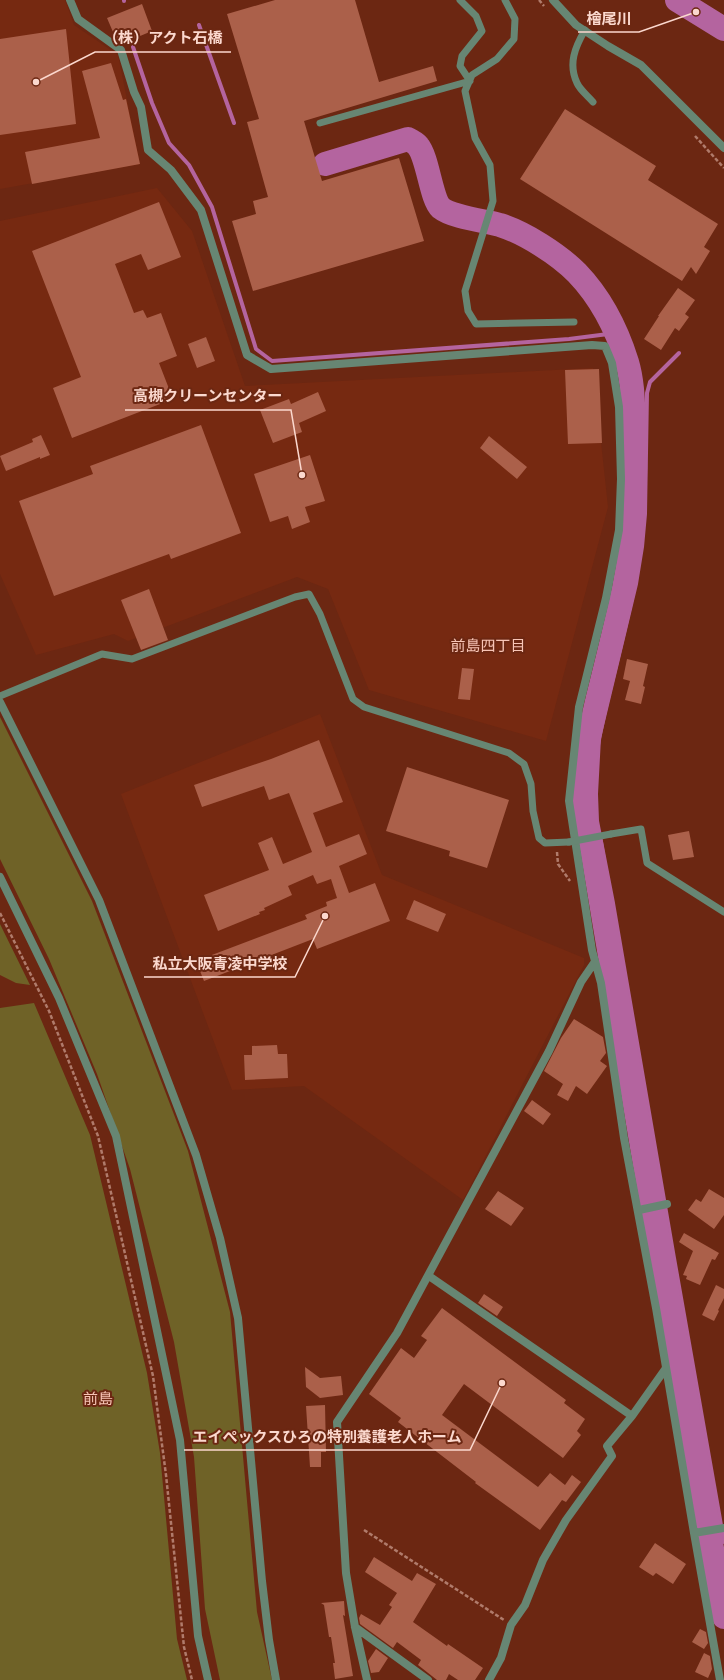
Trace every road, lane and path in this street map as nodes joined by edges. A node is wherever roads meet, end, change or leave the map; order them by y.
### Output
1 (70, 0) edge
2 (460, 0) edge
3 (505, 0) edge
4 (539, 0) edge
5 (553, 0) edge
6 (547, 10) dead end
7 (585, 30) junction
8 (470, 81) junction
9 (593, 102) dead end
10 (320, 124) dead end
11 (692, 132) dead end
12 (724, 148) edge
13 (724, 168) edge
14 (574, 322) dead end
15 (0, 696) edge
16 (0, 702) edge
17 (0, 877) edge
18 (724, 912) edge
19 (0, 913) edge
20 (594, 963) junction
21 (666, 1204) dead end
22 (639, 1210) junction
23 (429, 1276) junction
24 (666, 1368) junction
25 (632, 1416) junction
26 (724, 1528) edge
27 (364, 1530) dead end
28 (694, 1533) junction
29 (511, 1625) junction
30 (355, 1627) junction
31 (192, 1680) edge
32 (208, 1680) edge
33 (276, 1680) edge
34 (367, 1680) edge
35 (428, 1680) edge
36 (489, 1680) edge
37 (720, 1680) edge

1 - 20 street
2 - 8 lane
3 - 8 lane
4 - 6 path
5 - 7 street
7 - 9 lane
7 - 12 street
8 - 10 lane
8 - 14 lane
11 - 13 path
15 - 18 lane, bridge
16 - 33 street
17 - 32 street
19 - 31 path
20 - 22 street
20 - 23 street
21 - 22 street
22 - 24 street
23 - 25 street
23 - 30 street
24 - 25 street
24 - 28 street
25 - 29 street
26 - 28 street
27 - 29 path
28 - 37 street
29 - 36 street
30 - 34 street
30 - 35 street

